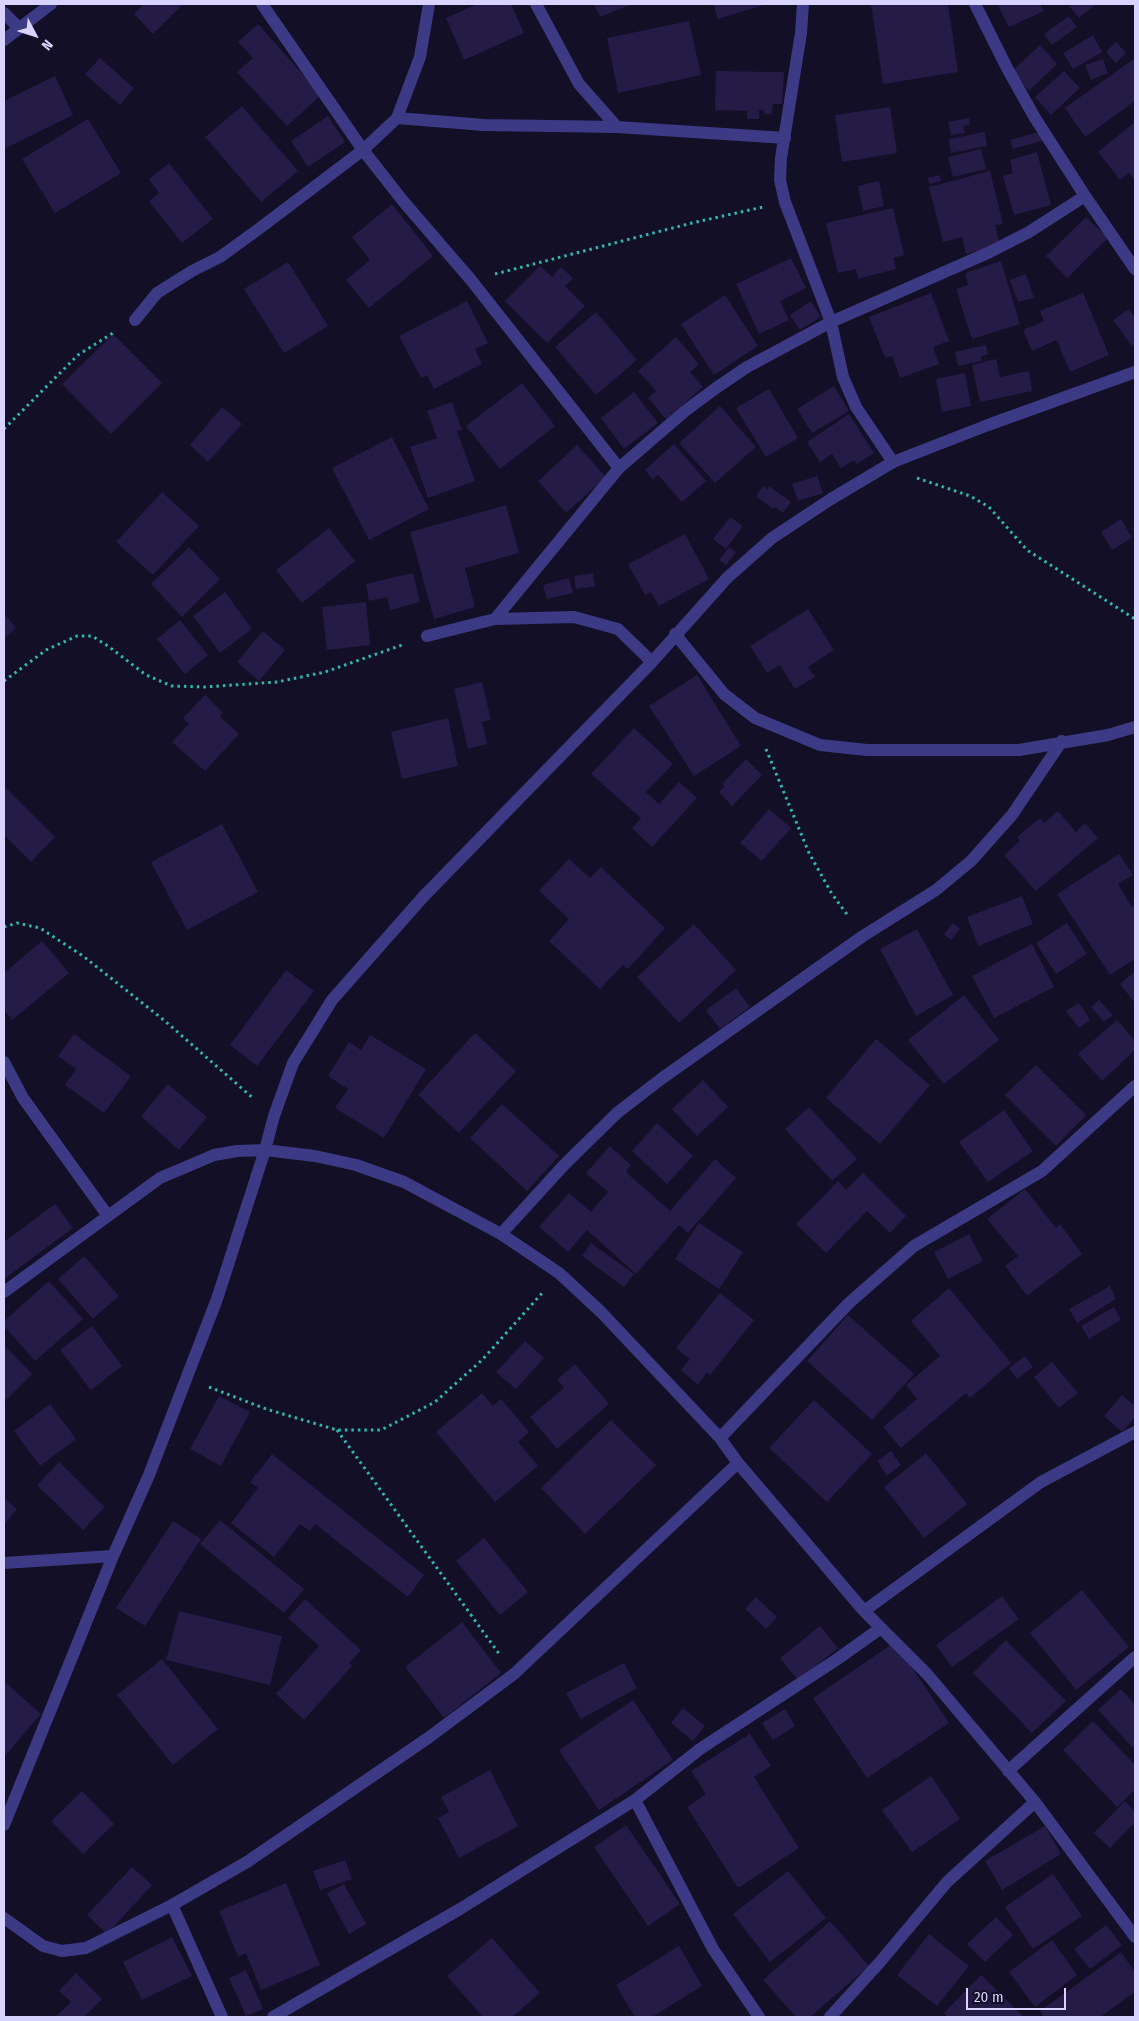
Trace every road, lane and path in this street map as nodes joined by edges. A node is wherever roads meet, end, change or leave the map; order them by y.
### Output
1 (51, 4) edge
2 (262, 4) edge
3 (429, 4) edge
4 (536, 4) edge
5 (803, 4) edge
6 (976, 4) edge
7 (4, 14) edge
8 (19, 28) junction
9 (4, 40) edge
10 (397, 118) junction
11 (617, 127) junction
12 (786, 138) junction
13 (363, 150) junction
14 (1085, 196) junction
15 (785, 202) junction
16 (1135, 269) edge
17 (471, 280) junction
18 (134, 320) joint
19 (832, 322) junction
20 (1135, 372) edge
21 (4, 429) edge
22 (890, 465) junction
23 (619, 468) junction
24 (1135, 619) edge
25 (495, 620) junction
26 (675, 634) junction
27 (427, 636) joint
28 (652, 662) junction
29 (4, 681) edge
30 (755, 718) junction
31 (1135, 727) edge
32 (1062, 741) junction
33 (4, 927) edge
34 (863, 936) junction
35 (4, 1062) edge
36 (1135, 1086) edge
37 (274, 1116) junction
38 (265, 1150) junction
39 (108, 1216) junction
40 (501, 1234) junction
41 (559, 1273) junction
42 (4, 1292) edge
43 (186, 1378) junction
44 (338, 1430) junction
45 (1135, 1432) edge
46 (720, 1438) junction
47 (738, 1463) junction
48 (113, 1556) junction
49 (4, 1563) edge
50 (864, 1611) junction
51 (881, 1628) junction
52 (1135, 1657) edge
53 (514, 1674) junction
54 (1008, 1771) junction
55 (635, 1800) junction
56 (1035, 1802) junction
57 (4, 1825) edge
58 (172, 1905) junction
59 (4, 1918) edge
60 (1135, 1937) edge
61 (222, 2017) edge
62 (273, 2017) edge
63 (759, 2017) edge
64 (830, 2017) edge

1 - 8 street
2 - 13 street
3 - 10 street
4 - 11 street
5 - 12 street
6 - 14 street
7 - 8 street
8 - 9 street
10 - 11 street
10 - 13 street
11 - 12 street
12 - 15 street
13 - 17 street
13 - 18 street
14 - 16 street
14 - 19 street
15 - 17 path
15 - 19 street
17 - 23 street
18 - 21 path
19 - 22 street
19 - 23 street
20 - 22 street
22 - 24 path
22 - 26 street
23 - 25 street
25 - 27 street
25 - 28 street
26 - 28 street
26 - 30 street
27 - 29 path
28 - 37 street
30 - 32 street
30 - 34 path
31 - 32 street
32 - 34 street
33 - 37 path
34 - 40 street
35 - 39 street
36 - 46 street
37 - 38 street
38 - 39 street
38 - 40 street
38 - 43 street
39 - 42 street
40 - 41 street
41 - 44 path
41 - 46 street
43 - 44 path
43 - 48 street
44 - 53 path
45 - 50 street
46 - 47 street
47 - 50 street
47 - 53 street
48 - 49 street
48 - 57 street
50 - 51 street
51 - 54 street
51 - 55 street
52 - 54 street
53 - 58 street
54 - 56 street
55 - 62 street
55 - 63 street
56 - 60 street
56 - 64 street
58 - 59 street
58 - 61 street

